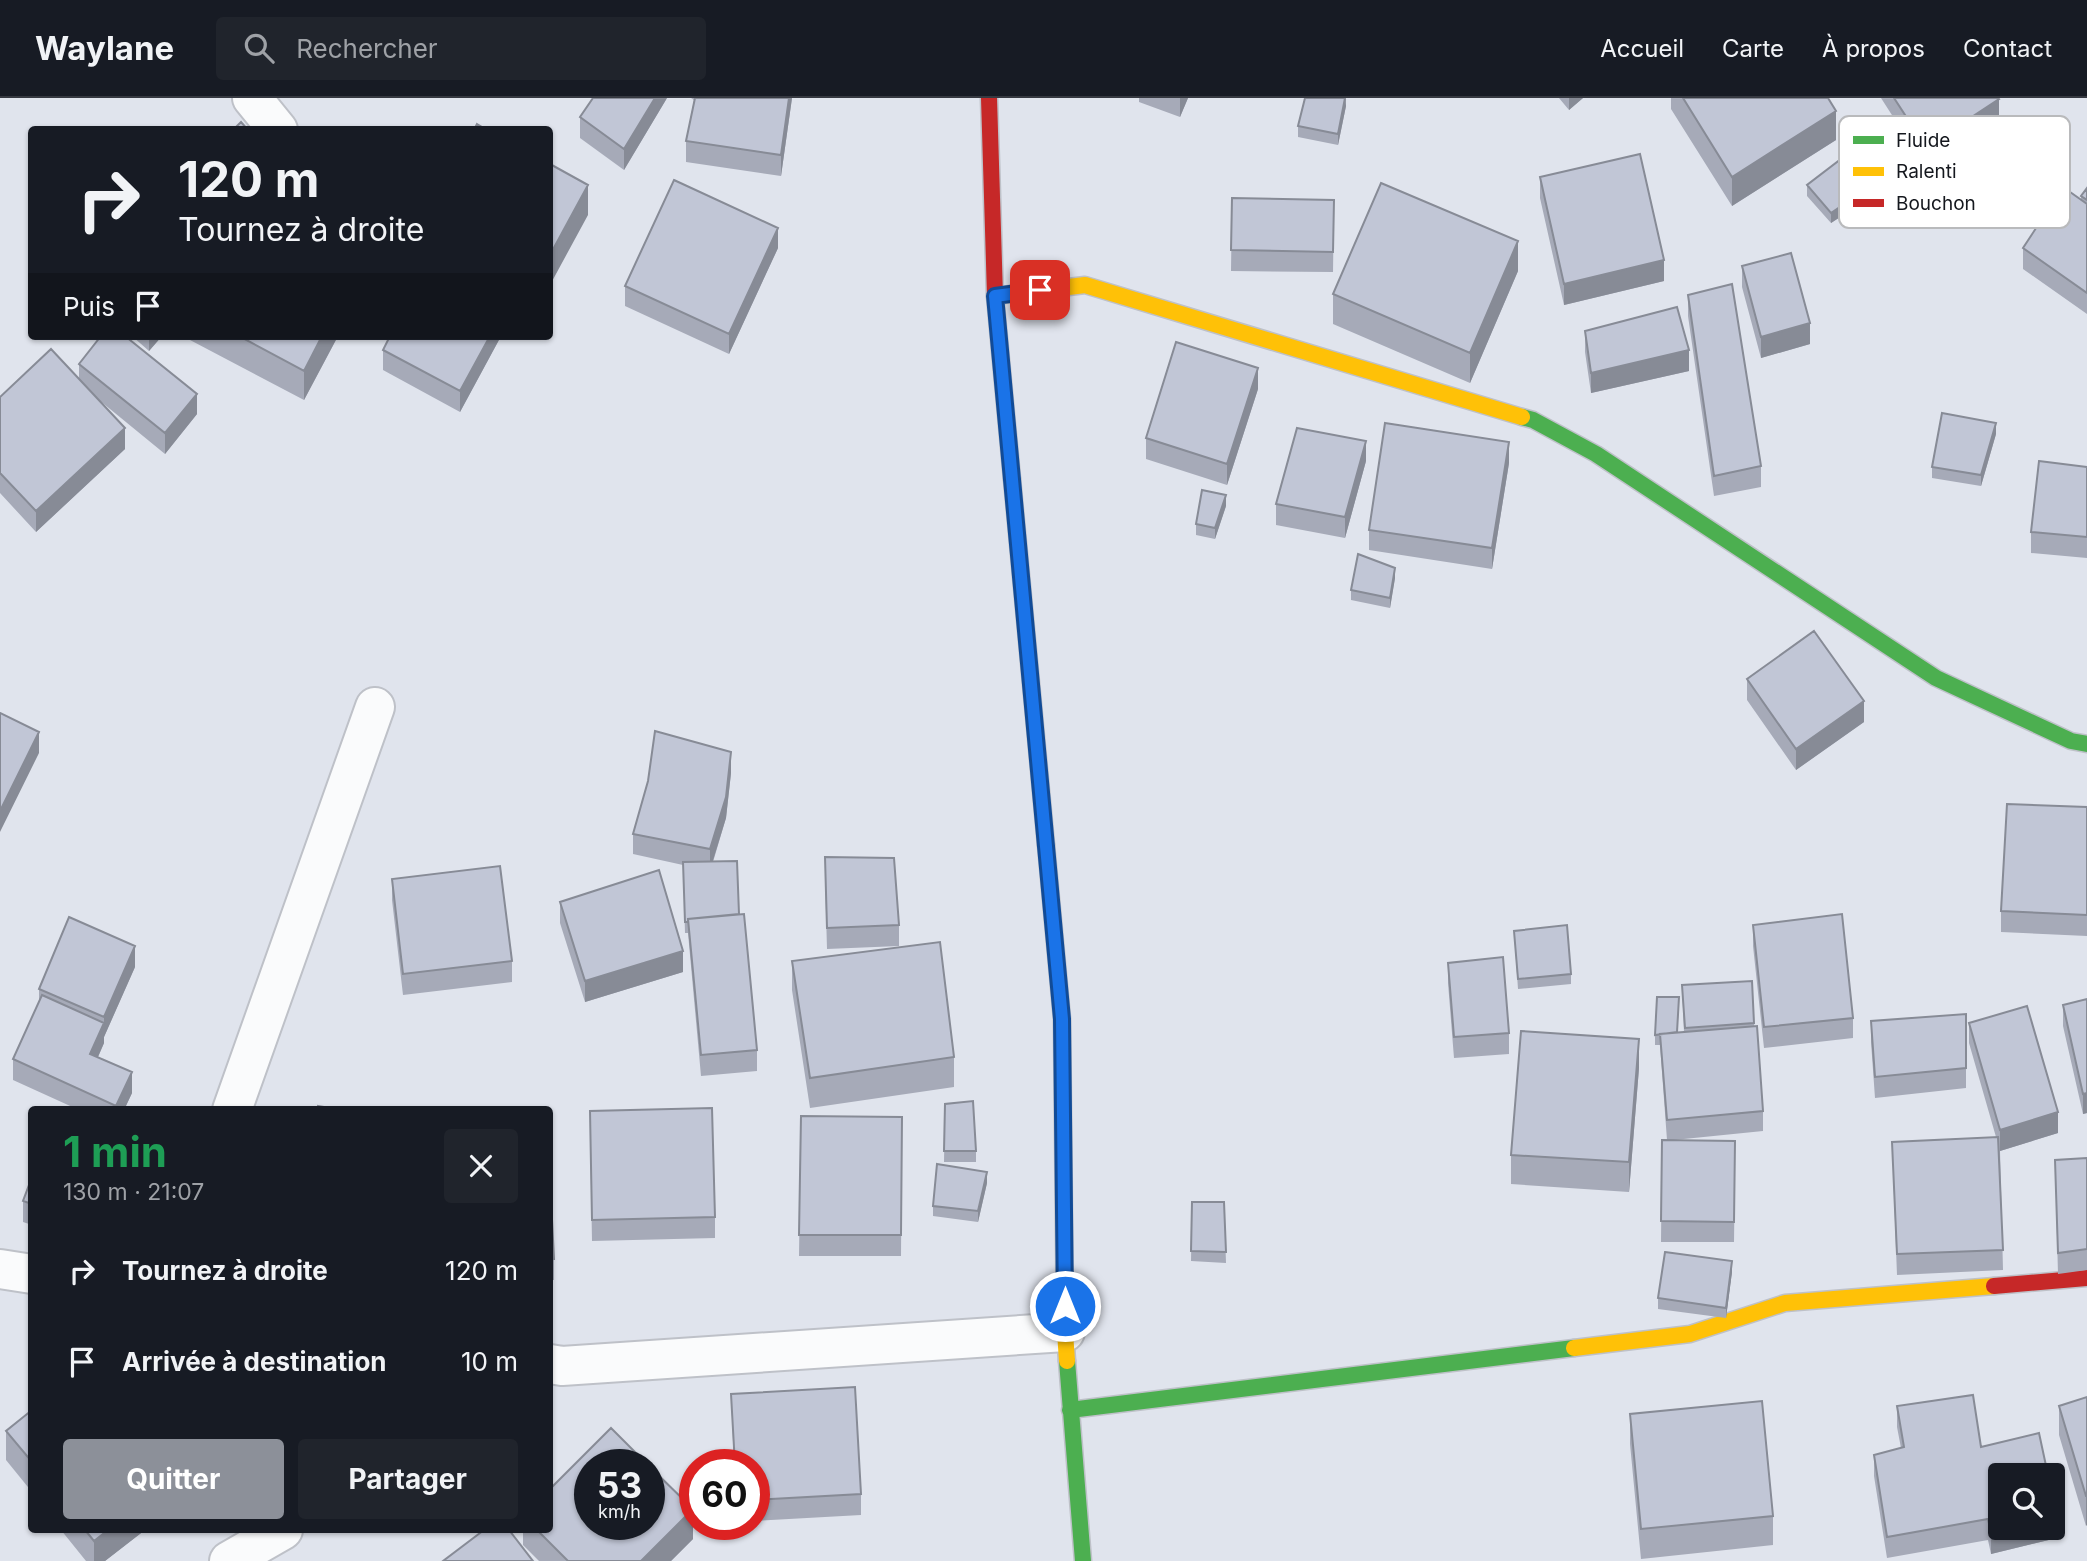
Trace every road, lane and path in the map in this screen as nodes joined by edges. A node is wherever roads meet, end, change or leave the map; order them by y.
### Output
1 (252, 98) edge
2 (989, 98) edge
3 (275, 126) edge
4 (995, 296) junction
5 (375, 707) dead end
6 (2087, 744) edge
7 (233, 1106) edge
8 (0, 1269) edge
9 (28, 1273) edge
10 (2087, 1278) edge
11 (1065, 1332) junction
12 (554, 1368) edge
13 (1070, 1410) junction
14 (277, 1533) edge
15 (229, 1561) edge
16 (1083, 1561) edge

1 - 3 street
2 - 4 street
4 - 6 street
4 - 11 street
5 - 7 street
8 - 9 street
10 - 13 street
11 - 12 street
11 - 13 street
13 - 16 street
14 - 15 street

